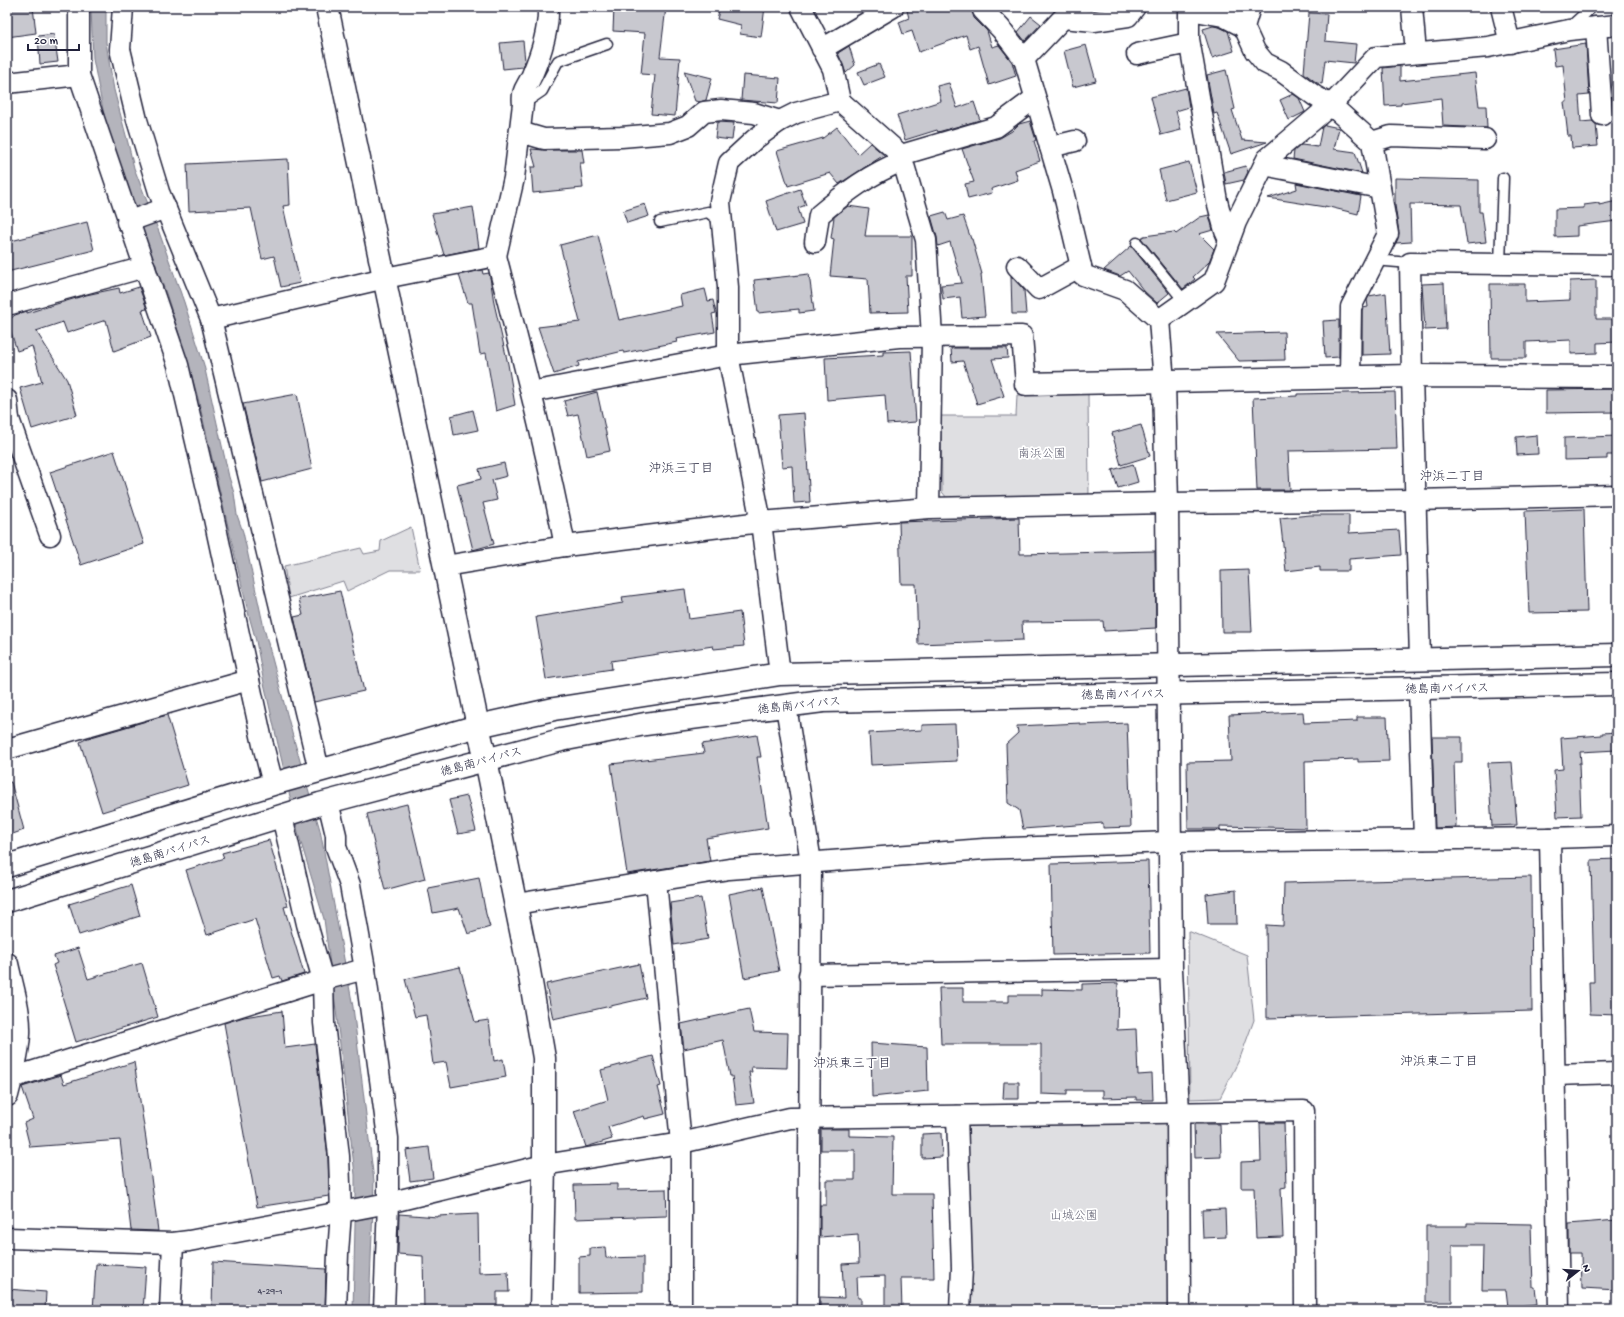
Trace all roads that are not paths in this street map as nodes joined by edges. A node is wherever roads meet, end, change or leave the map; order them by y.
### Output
1 (79, 7) edge
2 (123, 7) edge
3 (327, 7) edge
4 (548, 7) edge
5 (801, 7) edge
6 (982, 7) edge
7 (1135, 7) edge
8 (1250, 7) edge
9 (1412, 7) edge
10 (1501, 7) edge
11 (1592, 7) edge
12 (1190, 9) edge
13 (888, 16) edge
14 (1617, 25) edge
15 (1244, 27) junction
16 (1596, 27) junction
17 (1566, 31) junction
18 (1190, 43) junction
19 (1510, 43) junction
20 (607, 44) dead end
21 (822, 49) junction
22 (1416, 53) junction
23 (1137, 54) dead end
24 (1024, 59) junction
25 (79, 75) junction
26 (7, 83) edge
27 (1035, 98) junction
28 (840, 101) junction
29 (523, 104) junction
30 (1331, 105) junction
31 (1602, 115) dead end
32 (780, 121) junction
33 (520, 132) junction
34 (1485, 138) dead end
35 (1075, 141) dead end
36 (1372, 142) junction
37 (1050, 147) junction
38 (902, 158) junction
39 (1264, 166) junction
40 (1503, 178) dead end
41 (1380, 188) junction
42 (166, 208) junction
43 (128, 222) junction
44 (660, 222) dead end
45 (722, 222) junction
46 (1229, 240) junction
47 (815, 242) dead end
48 (1137, 243) dead end
49 (496, 256) junction
50 (1374, 260) junction
51 (1410, 263) junction
52 (1500, 264) junction
53 (1617, 265) edge
54 (1017, 266) dead end
55 (1081, 266) junction
56 (145, 267) junction
57 (385, 278) junction
58 (1185, 302) junction
59 (7, 305) edge
60 (211, 320) junction
61 (1159, 320) junction
62 (932, 337) junction
63 (728, 355) junction
64 (1412, 376) junction
65 (1350, 377) junction
66 (1617, 377) edge
67 (1164, 382) junction
68 (1026, 384) joint
69 (531, 392) junction
70 (8, 413) edge
71 (1617, 495) edge
72 (1415, 500) junction
73 (1167, 502) junction
74 (929, 508) junction
75 (762, 522) junction
76 (50, 535) dead end
77 (565, 546) junction
78 (445, 566) junction
79 (1617, 655) edge
80 (1420, 659) junction
81 (1169, 665) junction
82 (780, 674) junction
83 (249, 680) junction
84 (1617, 684) edge
85 (1419, 688) junction
86 (1169, 693) junction
87 (786, 706) junction
88 (478, 726) junction
89 (7, 749) edge
90 (486, 760) junction
91 (315, 771) junction
92 (279, 782) junction
93 (324, 803) junction
94 (287, 815) junction
95 (1617, 836) edge
96 (1550, 838) junction
97 (1424, 840) junction
98 (1170, 842) junction
99 (811, 862) junction
100 (7, 866) edge
101 (656, 881) junction
102 (7, 901) edge
103 (516, 904) junction
104 (7, 964) edge
105 (365, 969) junction
106 (1171, 969) junction
107 (809, 975) junction
108 (323, 980) junction
109 (1617, 1074) edge
110 (1555, 1075) junction
111 (9, 1086) edge
112 (1178, 1112) junction
113 (957, 1116) junction
114 (808, 1117) junction
115 (681, 1143) junction
116 (544, 1165) junction
117 (388, 1203) junction
118 (341, 1212) junction
119 (7, 1238) edge
120 (173, 1243) junction
121 (170, 1310) edge
122 (336, 1310) edge
123 (384, 1310) edge
124 (541, 1310) edge
125 (681, 1310) edge
126 (808, 1310) edge
127 (960, 1310) edge
128 (1179, 1310) edge
129 (1305, 1310) edge
130 (1559, 1310) edge

1 - 25 street
2 - 42 street
3 - 57 main road
4 - 29 street
5 - 21 street
6 - 24 street
7 - 24 street
8 - 15 street
9 - 22 street
10 - 19 street
11 - 17 lane
12 - 15 street
12 - 18 street
13 - 21 street
14 - 16 street
15 - 30 street
16 - 17 street
16 - 31 street
17 - 19 street
18 - 23 street
18 - 46 street
19 - 22 street
20 - 29 lane
21 - 28 street
22 - 30 street
24 - 27 street
25 - 26 street
25 - 43 street
27 - 37 street
27 - 38 street
28 - 32 street
28 - 38 street
29 - 33 street
30 - 36 street
30 - 39 street
32 - 33 street
32 - 45 street
33 - 49 street
34 - 36 street
35 - 37 street
36 - 41 street
37 - 55 street
38 - 47 street
38 - 62 street
39 - 41 street
39 - 46 street
40 - 52 lane
41 - 50 street
42 - 43 street
42 - 60 street
43 - 56 street
44 - 45 lane
45 - 63 street
46 - 58 street
48 - 58 lane
49 - 57 street
49 - 69 street
50 - 51 lane
50 - 65 street
51 - 52 street
51 - 64 street
52 - 53 street
54 - 55 street
55 - 61 street
56 - 59 street
56 - 83 street
57 - 60 street
57 - 78 main road
58 - 61 street
60 - 91 street
61 - 67 street
62 - 63 street
62 - 68 street
62 - 74 street
63 - 69 street
63 - 75 street
64 - 65 main road
64 - 66 main road
64 - 72 street
65 - 67 main road
67 - 68 main road
67 - 73 main road
69 - 77 street
70 - 76 street
71 - 72 street
72 - 73 street
72 - 80 street
73 - 74 street
73 - 81 main road
74 - 75 street
75 - 77 street
75 - 82 street
77 - 78 street
78 - 88 main road
79 - 80 main road
80 - 81 main road
81 - 82 main road
81 - 86 main road
82 - 88 main road
83 - 89 street
83 - 92 street
84 - 85 main road, 徳島南バイパス
85 - 86 main road, 徳島南バイパス
85 - 97 street
86 - 87 main road, 徳島南バイパス
86 - 98 main road
87 - 90 main road, 徳島南バイパス
87 - 99 street
88 - 90 main road
88 - 91 main road
90 - 93 main road, 徳島南バイパス
90 - 103 main road
91 - 92 main road
92 - 100 main road
93 - 94 main road, 徳島南バイパス
93 - 105 street
94 - 102 main road, 徳島南バイパス
94 - 108 street
95 - 96 street
96 - 97 street
96 - 110 street
97 - 98 street
98 - 99 street
98 - 106 main road
99 - 101 street
99 - 107 street
101 - 103 street
101 - 115 street
103 - 116 main road
104 - 111 main road
105 - 108 street
105 - 117 street
106 - 107 street
106 - 112 main road
107 - 114 street
108 - 111 street
108 - 118 street
109 - 110 street
110 - 130 street
112 - 113 street
112 - 128 main road
112 - 129 street
113 - 114 street
113 - 127 street
114 - 115 street
114 - 126 street
115 - 116 street
115 - 125 street
116 - 117 street
116 - 124 main road
117 - 118 street
117 - 123 street
118 - 120 street
118 - 122 street
119 - 120 street
120 - 121 street

